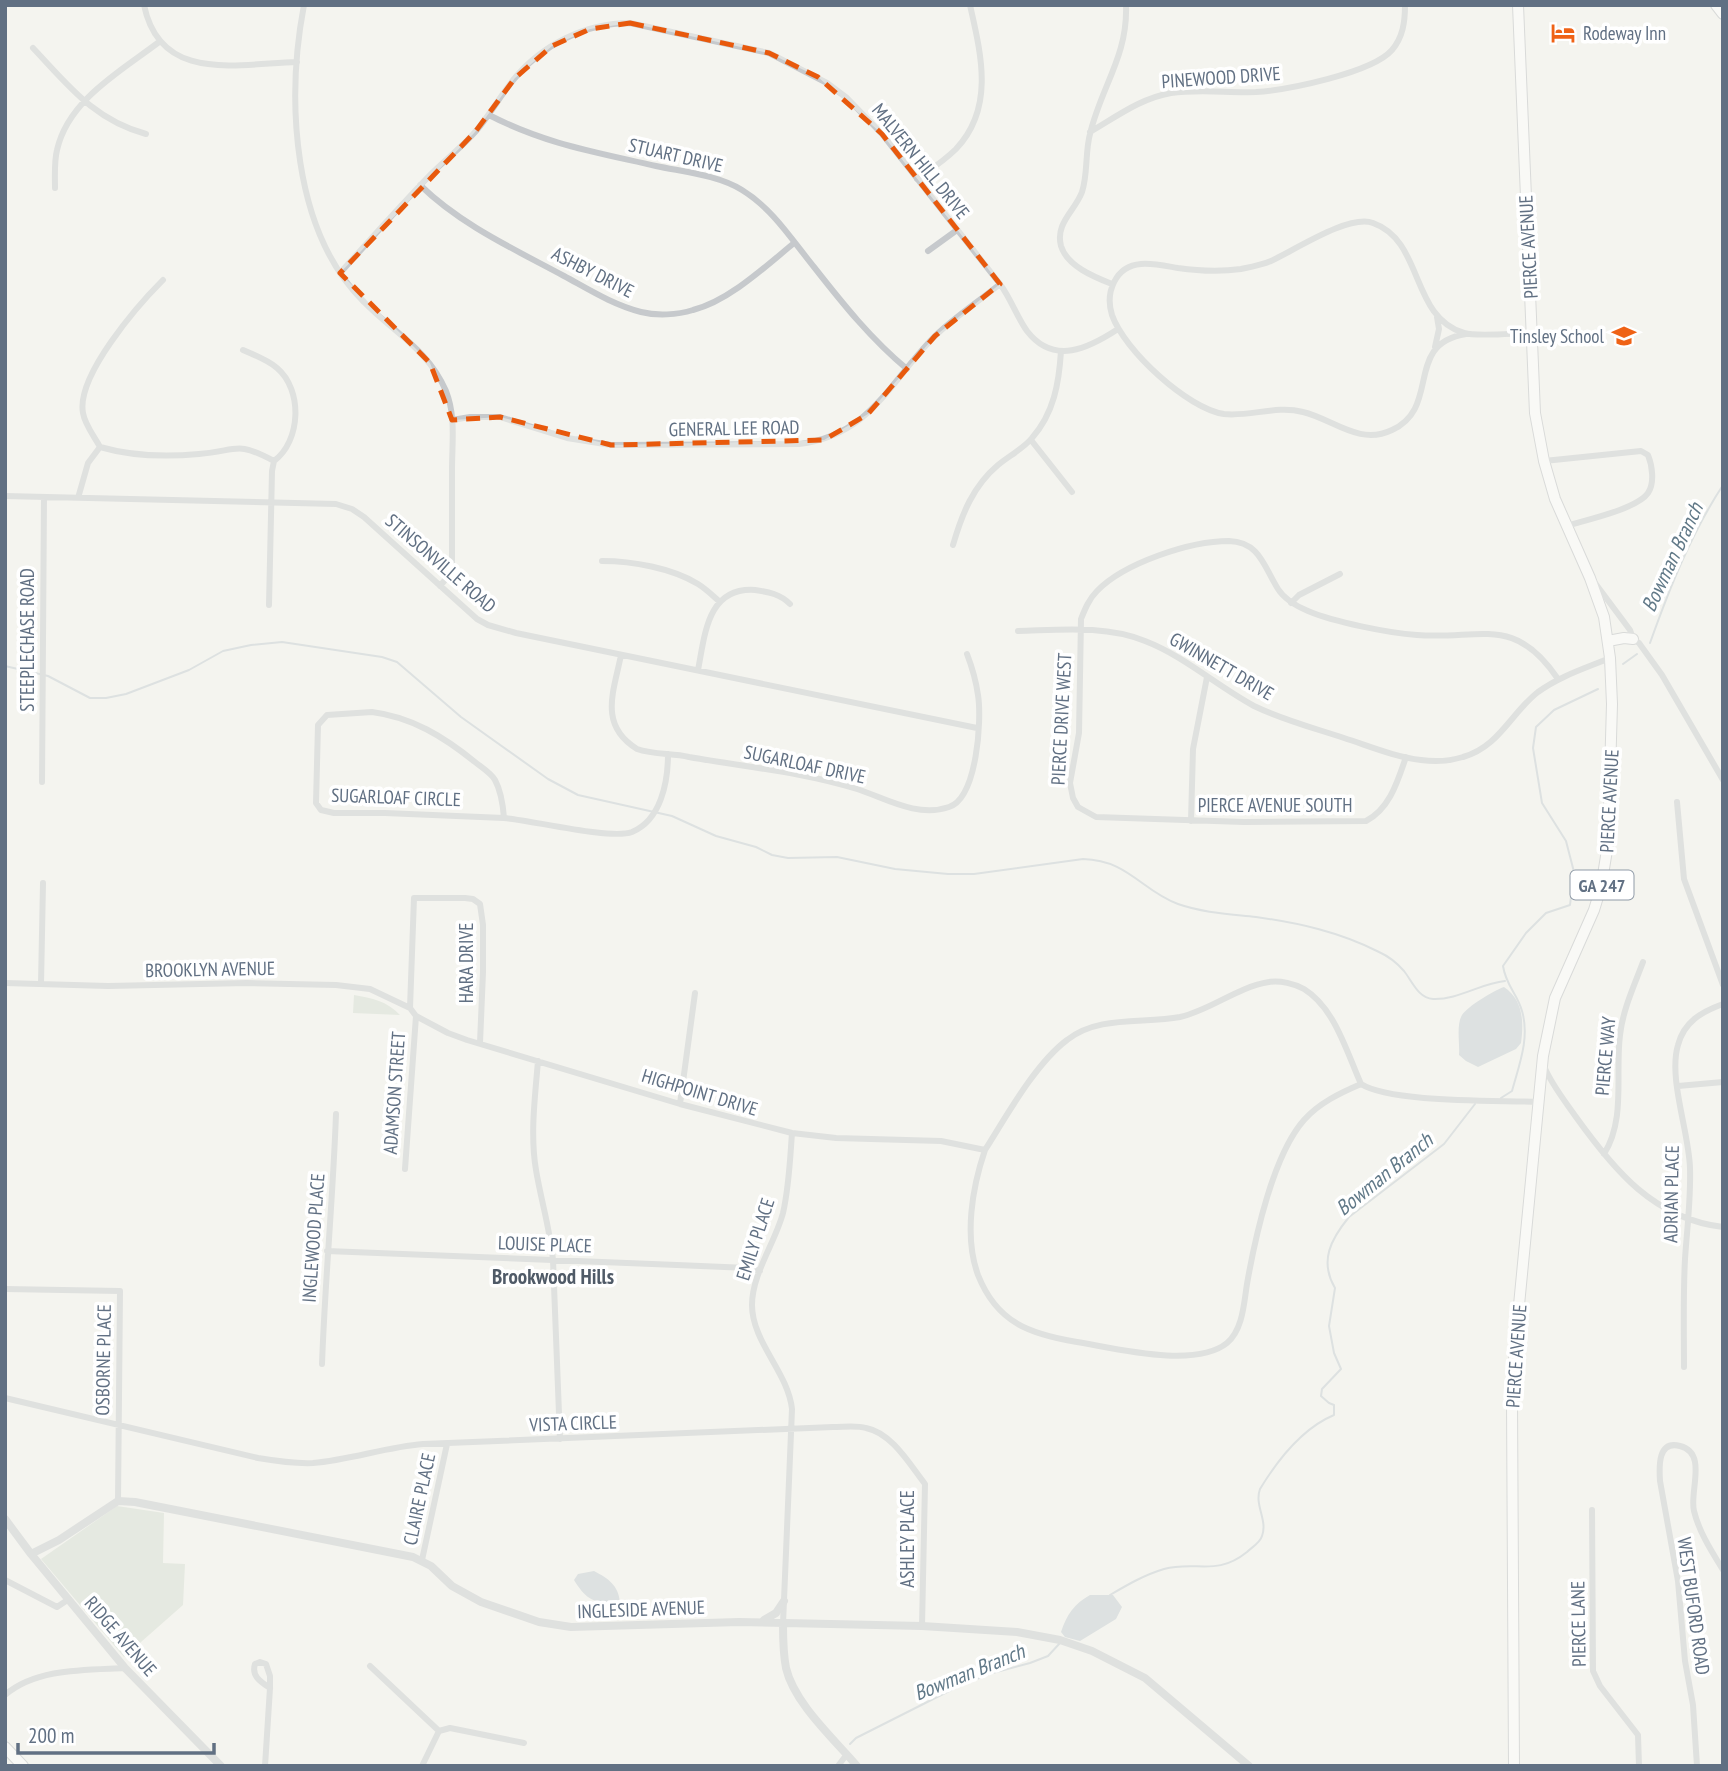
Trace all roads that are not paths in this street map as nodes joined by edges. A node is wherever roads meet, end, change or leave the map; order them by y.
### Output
1 (144, 5) edge
2 (304, 5) edge
3 (970, 5) edge
4 (1126, 5) edge
5 (1405, 5) edge
6 (1518, 5) edge
7 (1716, 5) edge
8 (1723, 14) edge
9 (159, 41) junction
10 (33, 48) dead end
11 (297, 62) junction
12 (84, 101) junction
13 (489, 115) junction
14 (1090, 132) junction
15 (146, 134) dead end
16 (917, 179) junction
17 (420, 186) junction
18 (55, 188) dead end
19 (957, 230) junction
20 (794, 243) junction
21 (928, 251) dead end
22 (340, 273) junction
23 (163, 281) dead end
24 (1000, 284) junction
25 (1112, 284) junction
26 (1436, 315) junction
27 (1118, 329) junction
28 (1532, 333) junction
29 (1465, 334) junction
30 (1434, 348) junction
31 (243, 350) dead end
32 (1061, 351) junction
33 (907, 369) junction
34 (452, 420) junction
35 (1031, 440) junction
36 (100, 447) junction
37 (274, 461) junction
38 (1544, 461) junction
39 (1072, 492) dead end
40 (5, 496) edge
41 (44, 497) junction
42 (78, 498) junction
43 (270, 503) junction
44 (1566, 526) junction
45 (953, 545) dead end
46 (602, 561) dead end
47 (1340, 574) dead end
48 (1590, 578) junction
49 (440, 586) junction
50 (719, 601) junction
51 (1291, 603) junction
52 (790, 604) dead end
53 (269, 605) dead end
54 (1081, 630) junction
55 (1018, 631) dead end
56 (1633, 639) junction
57 (1608, 641) junction
58 (967, 654) dead end
59 (621, 655) junction
60 (1610, 659) junction
61 (698, 670) junction
62 (1207, 677) junction
63 (1558, 679) junction
64 (977, 728) junction
65 (668, 754) junction
66 (1406, 757) junction
67 (1723, 780) edge
68 (42, 782) dead end
69 (1677, 802) dead end
70 (1080, 808) joint
71 (504, 817) junction
72 (1191, 821) junction
73 (43, 883) dead end
74 (413, 936) joint
75 (1643, 961) dead end
76 (5, 983) edge
77 (41, 984) junction
78 (1723, 985) edge
79 (695, 993) dead end
80 (1723, 1004) edge
81 (410, 1008) junction
82 (416, 1016) junction
83 (480, 1043) junction
84 (1543, 1056) junction
85 (538, 1061) junction
86 (1723, 1082) edge
87 (1361, 1084) junction
88 (1678, 1086) junction
89 (1538, 1102) junction
90 (680, 1104) junction
91 (336, 1114) dead end
92 (792, 1133) junction
93 (985, 1150) junction
94 (1604, 1154) junction
95 (405, 1169) dead end
96 (1689, 1220) junction
97 (1723, 1227) edge
98 (327, 1251) junction
99 (553, 1260) junction
100 (760, 1271) junction
101 (5, 1289) edge
102 (322, 1364) dead end
103 (1684, 1367) dead end
104 (5, 1398) edge
105 (118, 1425) junction
106 (791, 1430) junction
107 (560, 1439) junction
108 (447, 1444) junction
109 (118, 1501) junction
110 (1592, 1510) dead end
111 (5, 1519) edge
112 (31, 1554) junction
113 (422, 1560) junction
114 (1723, 1570) edge
115 (5, 1580) edge
116 (69, 1599) junction
117 (784, 1601) junction
118 (759, 1622) junction
119 (783, 1624) junction
120 (922, 1626) junction
121 (370, 1666) dead end
122 (125, 1668) junction
123 (270, 1688) dead end
124 (5, 1695) edge
125 (439, 1731) junction
126 (524, 1743) dead end
127 (8, 1754) edge
128 (847, 1754) junction
129 (23, 1766) edge
130 (221, 1766) edge
131 (265, 1766) edge
132 (422, 1766) edge
133 (838, 1766) edge
134 (857, 1766) edge
135 (1249, 1766) edge
136 (1514, 1766) edge
137 (1639, 1766) edge
138 (1697, 1766) edge

1 - 9 street
2 - 11 street
3 - 16 street
4 - 14 street
5 - 14 street, PINEWOOD DRIVE
6 - 28 main road, PIERCE AVENUE / GA 247
7 - 8 main road
9 - 11 street
9 - 12 street
10 - 12 street
11 - 22 street
12 - 15 street
12 - 18 street
13 - 16 street, MALVERN HILL DRIVE
13 - 17 street, MALVERN HILL DRIVE
13 - 20 street, STUART DRIVE
14 - 25 street
16 - 19 street, MALVERN HILL DRIVE
17 - 20 street, ASHBY DRIVE
17 - 22 street, MALVERN HILL DRIVE
19 - 21 street
19 - 24 street, MALVERN HILL DRIVE
20 - 33 street, STUART DRIVE
22 - 34 street
23 - 36 street
24 - 32 street, MALVERN HILL DRIVE
24 - 33 street, GENERAL LEE ROAD
25 - 26 street
25 - 27 street
26 - 29 street
26 - 30 street
27 - 30 street
27 - 32 street
28 - 29 street
28 - 38 main road, PIERCE AVENUE / GA 247
29 - 30 street
31 - 37 street
32 - 35 street
33 - 34 street, GENERAL LEE ROAD
34 - 49 street
35 - 39 street
35 - 45 street
36 - 37 street
36 - 42 street
37 - 43 street
38 - 44 main road, PIERCE AVENUE / GA 247
38 - 44 street
40 - 41 street, STINSONVILLE ROAD
41 - 42 street, STINSONVILLE ROAD
41 - 68 street, STEEPLECHASE ROAD
42 - 43 street, STINSONVILLE ROAD
43 - 49 street, STINSONVILLE ROAD
43 - 53 street
44 - 48 main road, PIERCE AVENUE / GA 247
46 - 50 street
47 - 51 street
48 - 56 street
48 - 57 main road, PIERCE AVENUE / GA 247
49 - 59 street, STINSONVILLE ROAD
50 - 52 street
50 - 61 street
51 - 54 street, PIERCE DRIVE WEST
51 - 63 street
54 - 55 street, GWINNETT DRIVE
54 - 62 street, GWINNETT DRIVE
54 - 70 street, PIERCE DRIVE WEST
56 - 57 main road
56 - 67 street
57 - 60 main road, PIERCE AVENUE / GA 247
58 - 64 street, SUGARLOAF DRIVE
59 - 61 street, STINSONVILLE ROAD
59 - 65 street, SUGARLOAF DRIVE
60 - 63 street
60 - 84 main road, PIERCE AVENUE / GA 247
61 - 64 street, STINSONVILLE ROAD
62 - 66 street, GWINNETT DRIVE
62 - 72 street
63 - 66 street
64 - 65 street, SUGARLOAF DRIVE
65 - 71 street, SUGARLOAF CIRCLE
66 - 72 street, PIERCE AVENUE SOUTH
69 - 78 street
70 - 72 street, PIERCE AVENUE SOUTH
71 - 71 street, SUGARLOAF CIRCLE
73 - 77 street
74 - 81 street, ADAMSON STREET
74 - 83 street, HARA DRIVE
75 - 94 street, PIERCE WAY
76 - 77 street, BROOKLYN AVENUE
77 - 81 street, BROOKLYN AVENUE
79 - 90 street
80 - 88 street, ADRIAN PLACE
81 - 82 street, ADAMSON STREET
82 - 83 street, HIGHPOINT DRIVE
82 - 95 street, ADAMSON STREET
83 - 85 street, HIGHPOINT DRIVE
84 - 89 main road, PIERCE AVENUE / GA 247
84 - 94 street
85 - 90 street, HIGHPOINT DRIVE
85 - 99 street
86 - 88 street
87 - 89 street
87 - 93 street
87 - 93 street
88 - 96 street, ADRIAN PLACE
89 - 136 main road, PIERCE AVENUE / GA 247
90 - 92 street, HIGHPOINT DRIVE
91 - 98 street, INGLEWOOD PLACE
92 - 93 street, HIGHPOINT DRIVE
92 - 100 street, EMILY PLACE
94 - 96 street
96 - 97 street
96 - 103 street, ADRIAN PLACE
98 - 99 street, LOUISE PLACE
98 - 102 street, INGLEWOOD PLACE
99 - 100 street, LOUISE PLACE
99 - 107 street
100 - 106 street, EMILY PLACE
101 - 105 street, OSBORNE PLACE
104 - 105 street, VISTA CIRCLE
105 - 108 street, VISTA CIRCLE
105 - 109 street, OSBORNE PLACE
106 - 107 street, VISTA CIRCLE
106 - 117 street
106 - 120 street, ASHLEY PLACE
107 - 108 street, VISTA CIRCLE
108 - 113 street, CLAIRE PLACE
109 - 112 street
109 - 113 street, INGLESIDE AVENUE
110 - 137 street, PIERCE LANE
111 - 112 street, RIDGE AVENUE
112 - 116 street, RIDGE AVENUE
113 - 118 street, INGLESIDE AVENUE
114 - 138 street, WEST BUFORD ROAD
115 - 116 street
116 - 122 street, RIDGE AVENUE
117 - 118 street
117 - 119 street
118 - 119 street, INGLESIDE AVENUE
119 - 120 street, INGLESIDE AVENUE
119 - 128 street
120 - 135 street, INGLESIDE AVENUE
121 - 125 street
122 - 124 street
122 - 130 street, RIDGE AVENUE
123 - 131 street
125 - 126 street
125 - 132 street
127 - 129 main road
128 - 133 street
128 - 134 street

